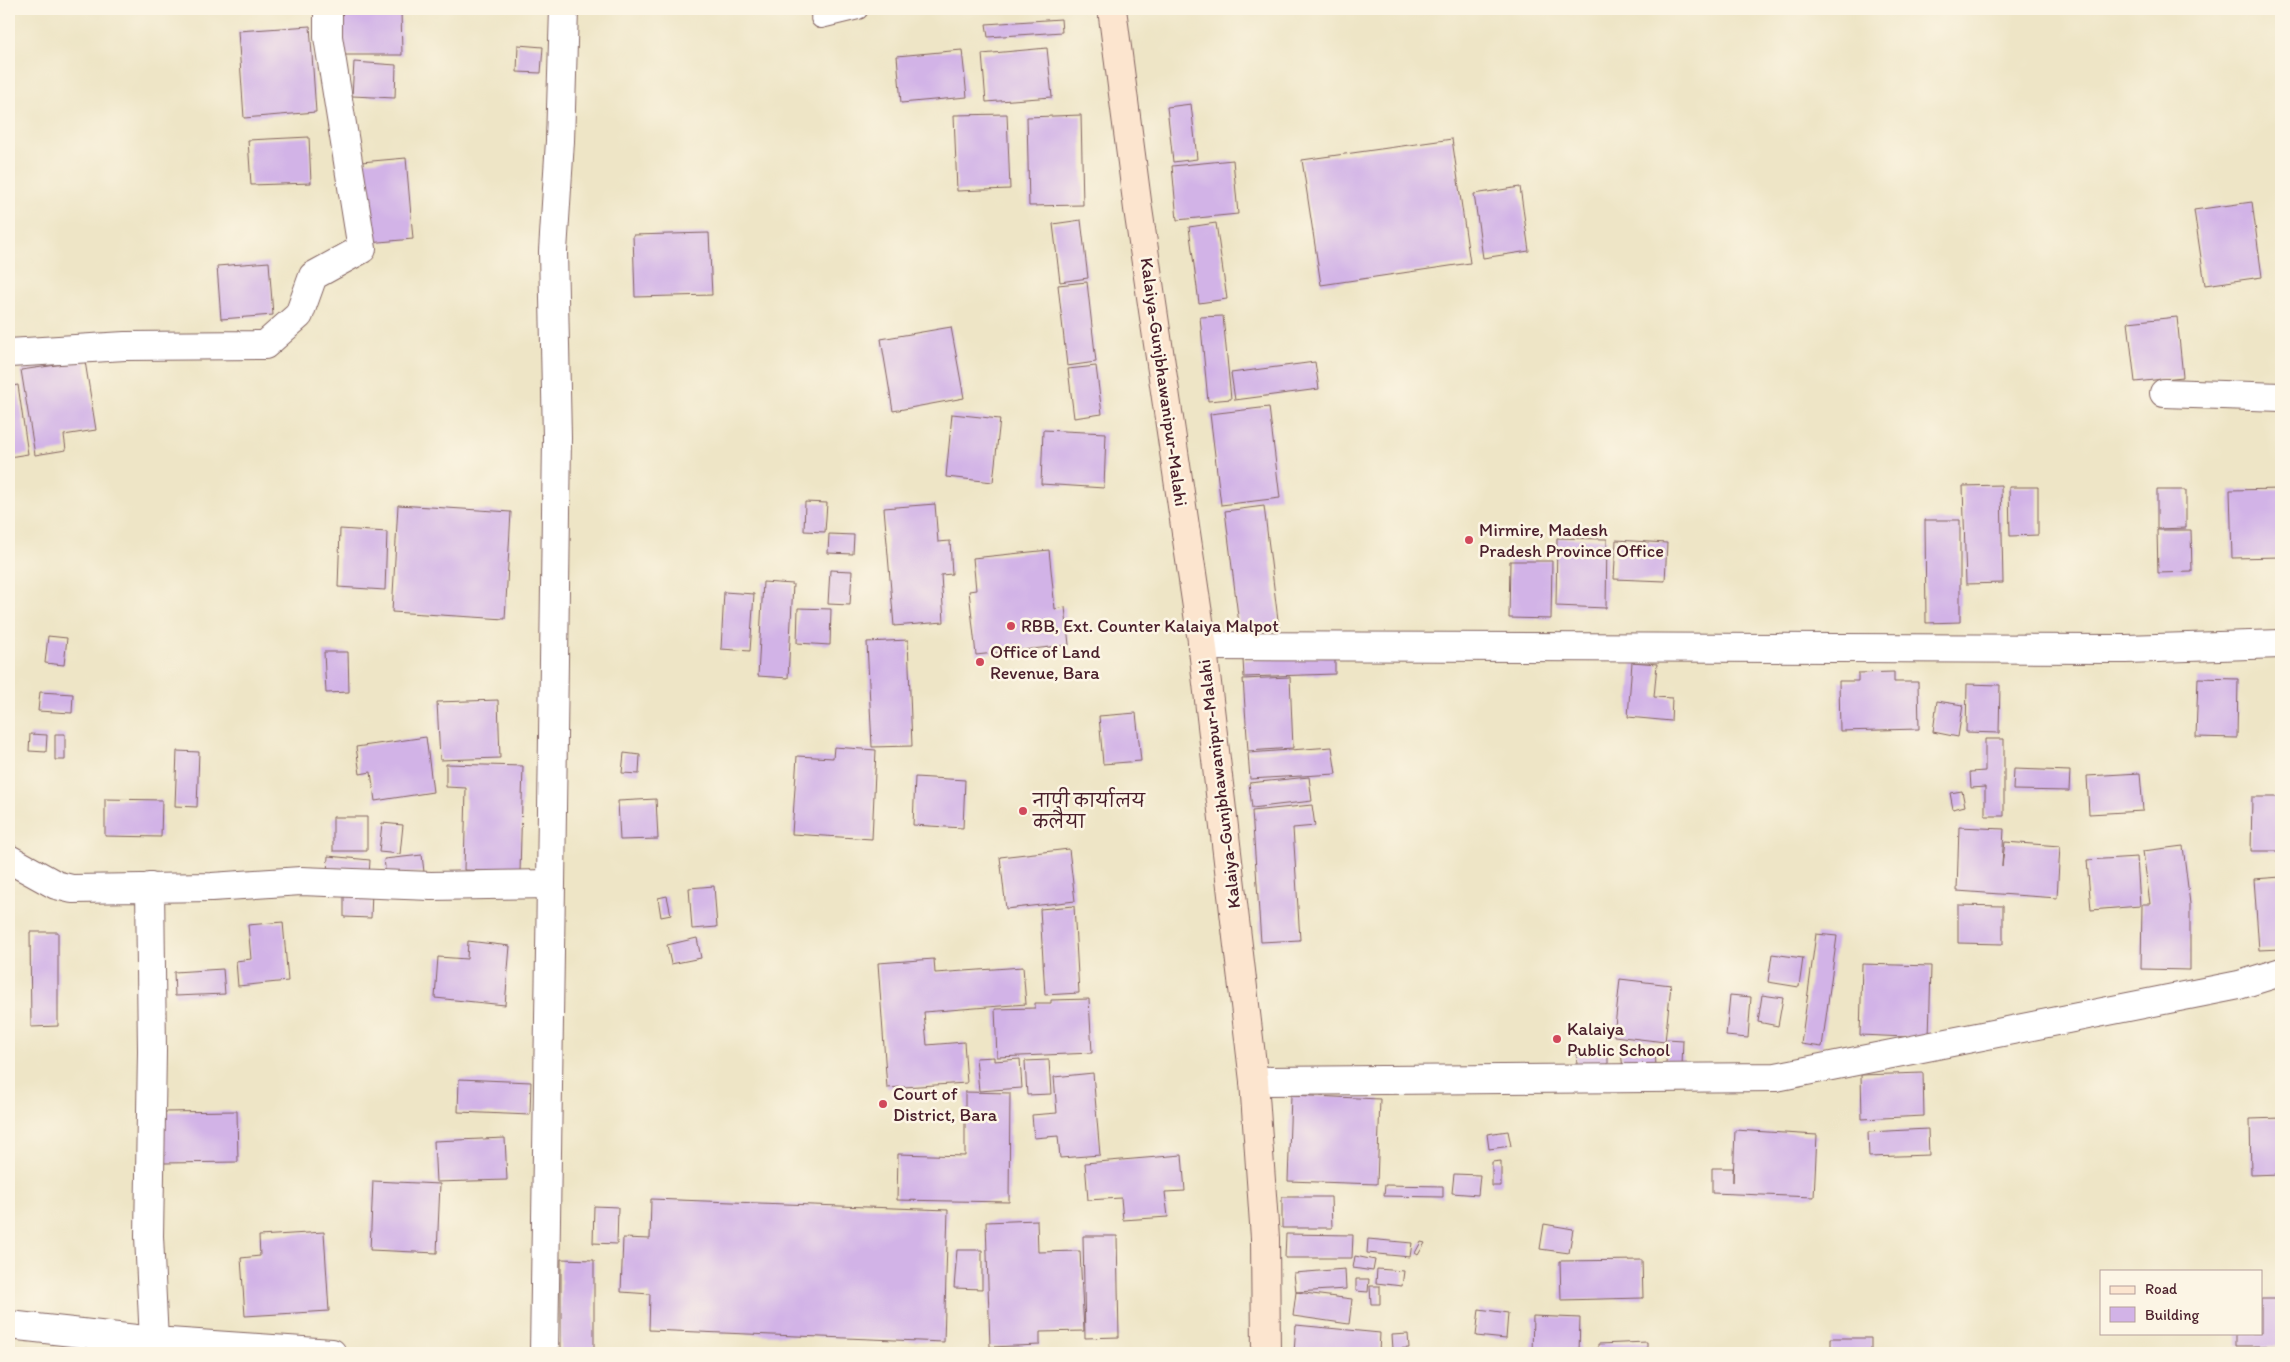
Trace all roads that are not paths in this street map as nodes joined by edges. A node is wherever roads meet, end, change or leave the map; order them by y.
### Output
1 (328, 9) edge
2 (564, 9) edge
3 (858, 9) edge
4 (1112, 9) edge
5 (820, 18) dead end
6 (9, 353) edge
7 (2164, 393) dead end
8 (2281, 397) edge
9 (2281, 644) edge
10 (1202, 646) junction
11 (9, 859) edge
12 (551, 884) junction
13 (150, 887) junction
14 (2281, 972) edge
15 (1254, 1082) junction
16 (9, 1325) edge
17 (154, 1341) junction
18 (332, 1353) edge
19 (544, 1353) edge
20 (1266, 1353) edge

1 - 6 street
2 - 12 street
3 - 5 lane
4 - 10 street, Kalaiya-Gunjbhawanipur-Malahi
7 - 8 street
9 - 10 street
10 - 15 street, Kalaiya-Gunjbhawanipur-Malahi
11 - 13 street
12 - 13 street
12 - 19 street
13 - 17 street
14 - 15 street
15 - 20 street, Kalaiya-Gunjbhawanipur-Malahi
16 - 17 street
17 - 18 street

